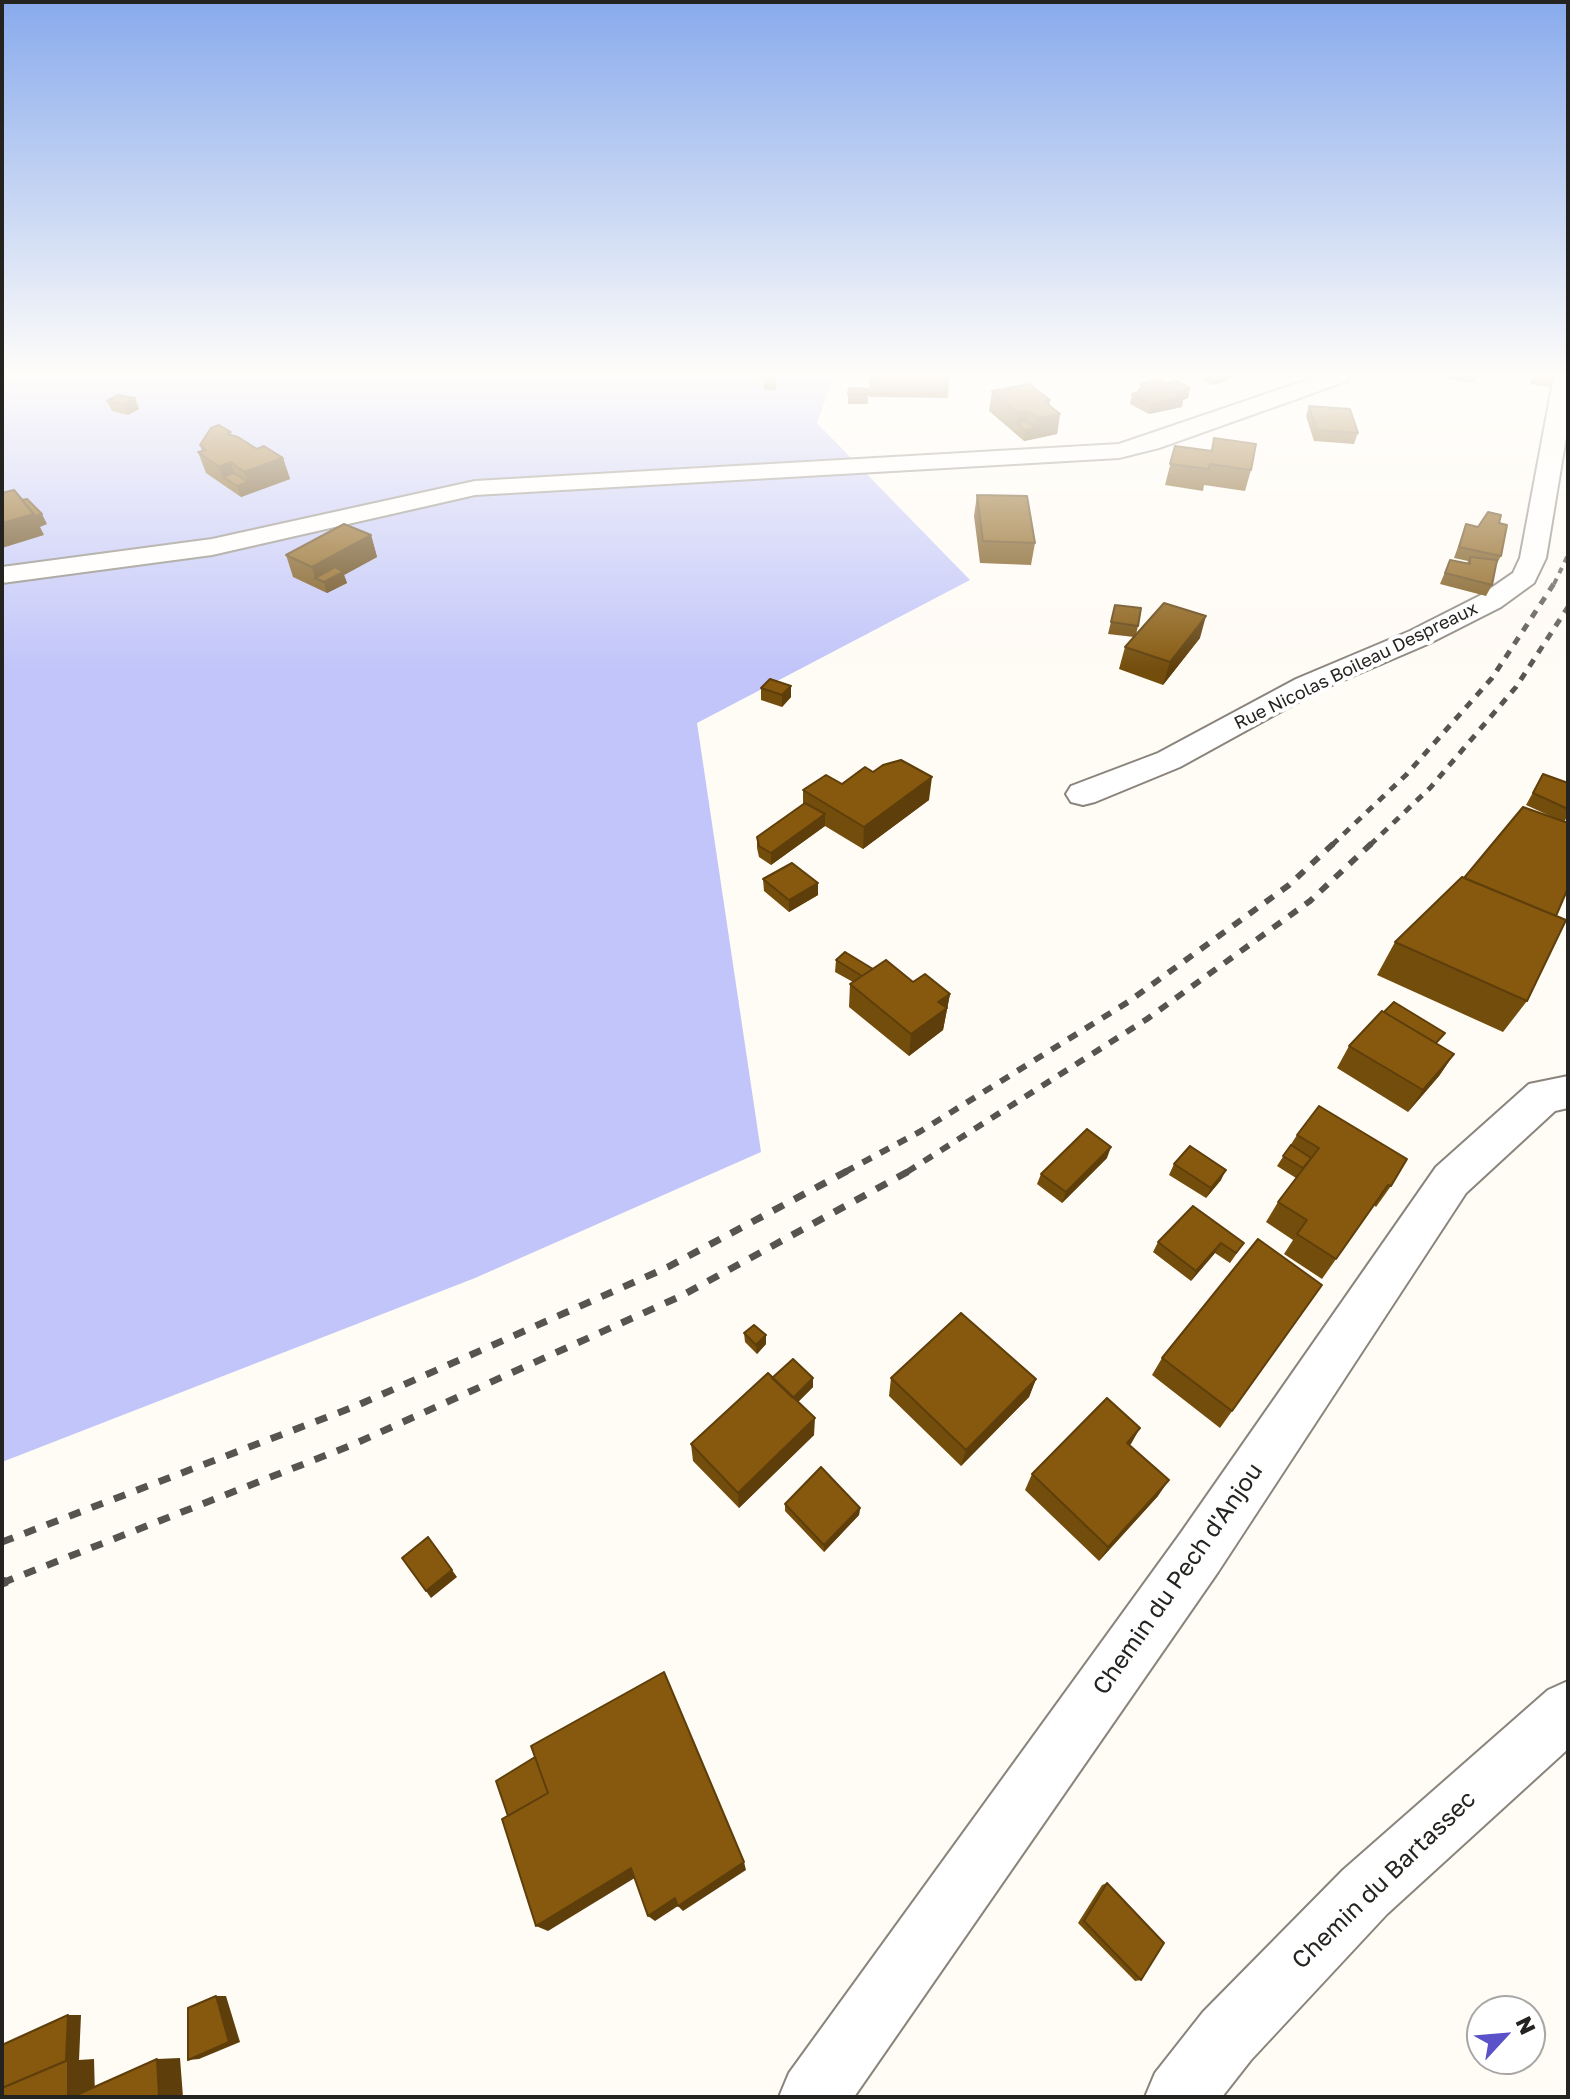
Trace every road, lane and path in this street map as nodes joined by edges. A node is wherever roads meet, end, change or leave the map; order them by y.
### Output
1 (719, 474) edge
2 (1548, 474) edge
3 (2, 575) edge
4 (1083, 794) dead end
5 (1568, 1092) edge
6 (1568, 1710) edge
7 (813, 2097) edge
8 (1179, 2097) edge

1 - 3 street
2 - 4 street, Rue Nicolas Boileau Despreaux
5 - 7 street, Chemin du Pech d'Anjou
6 - 8 street, Chemin du Bartassec

